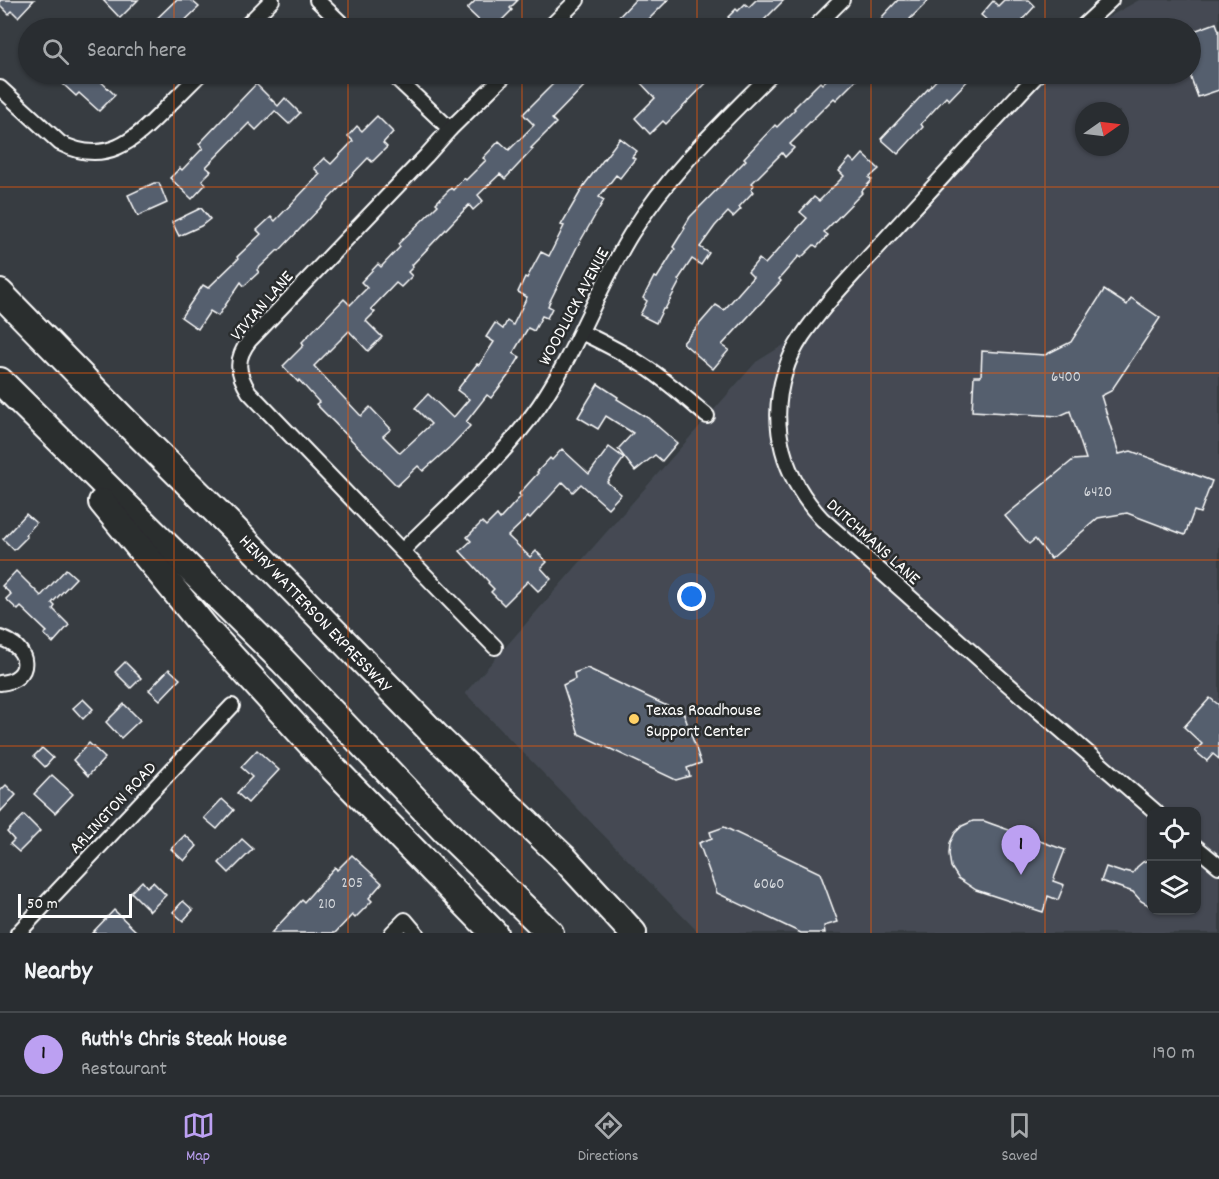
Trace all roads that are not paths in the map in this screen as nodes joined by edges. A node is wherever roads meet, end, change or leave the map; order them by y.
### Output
1 (272, 0) edge
2 (317, 0) edge
3 (577, 0) edge
4 (842, 0) edge
5 (1111, 0) edge
6 (254, 18) edge
7 (336, 18) edge
8 (559, 18) edge
9 (824, 18) edge
10 (1092, 18) edge
11 (190, 84) edge
12 (403, 84) edge
13 (496, 84) edge
14 (761, 84) edge
15 (1029, 84) edge
16 (0, 88) edge
17 (450, 129) junction
18 (0, 293) edge
19 (581, 332) junction
20 (6, 387) edge
21 (707, 416) dead end
22 (402, 551) junction
23 (0, 638) edge
24 (495, 646) dead end
25 (0, 683) edge
26 (232, 706) dead end
27 (1150, 807) edge
28 (1201, 851) edge
29 (563, 857) junction
30 (1219, 867) edge
31 (18, 933) edge
32 (392, 933) edge
33 (416, 933) edge
34 (494, 933) edge
35 (550, 933) edge
36 (633, 933) edge
37 (654, 933) edge

1 - 6 street
2 - 7 street
3 - 8 street
4 - 9 street
5 - 10 street
11 - 16 street
12 - 17 street
13 - 17 street, VIVIAN LANE
14 - 19 street, WOODLUCK AVENUE
15 - 27 street, DUTCHMANS LANE
17 - 22 street, VIVIAN LANE
18 - 29 highway, HENRY WATTERSON EXPRESSWAY
19 - 21 street
19 - 22 street, WOODLUCK AVENUE
20 - 34 highway
20 - 35 highway
22 - 24 street, VIVIAN LANE
23 - 25 street
26 - 31 street, ARLINGTON ROAD
28 - 30 street
29 - 36 highway, HENRY WATTERSON EXPRESSWAY
29 - 37 highway
32 - 33 street

